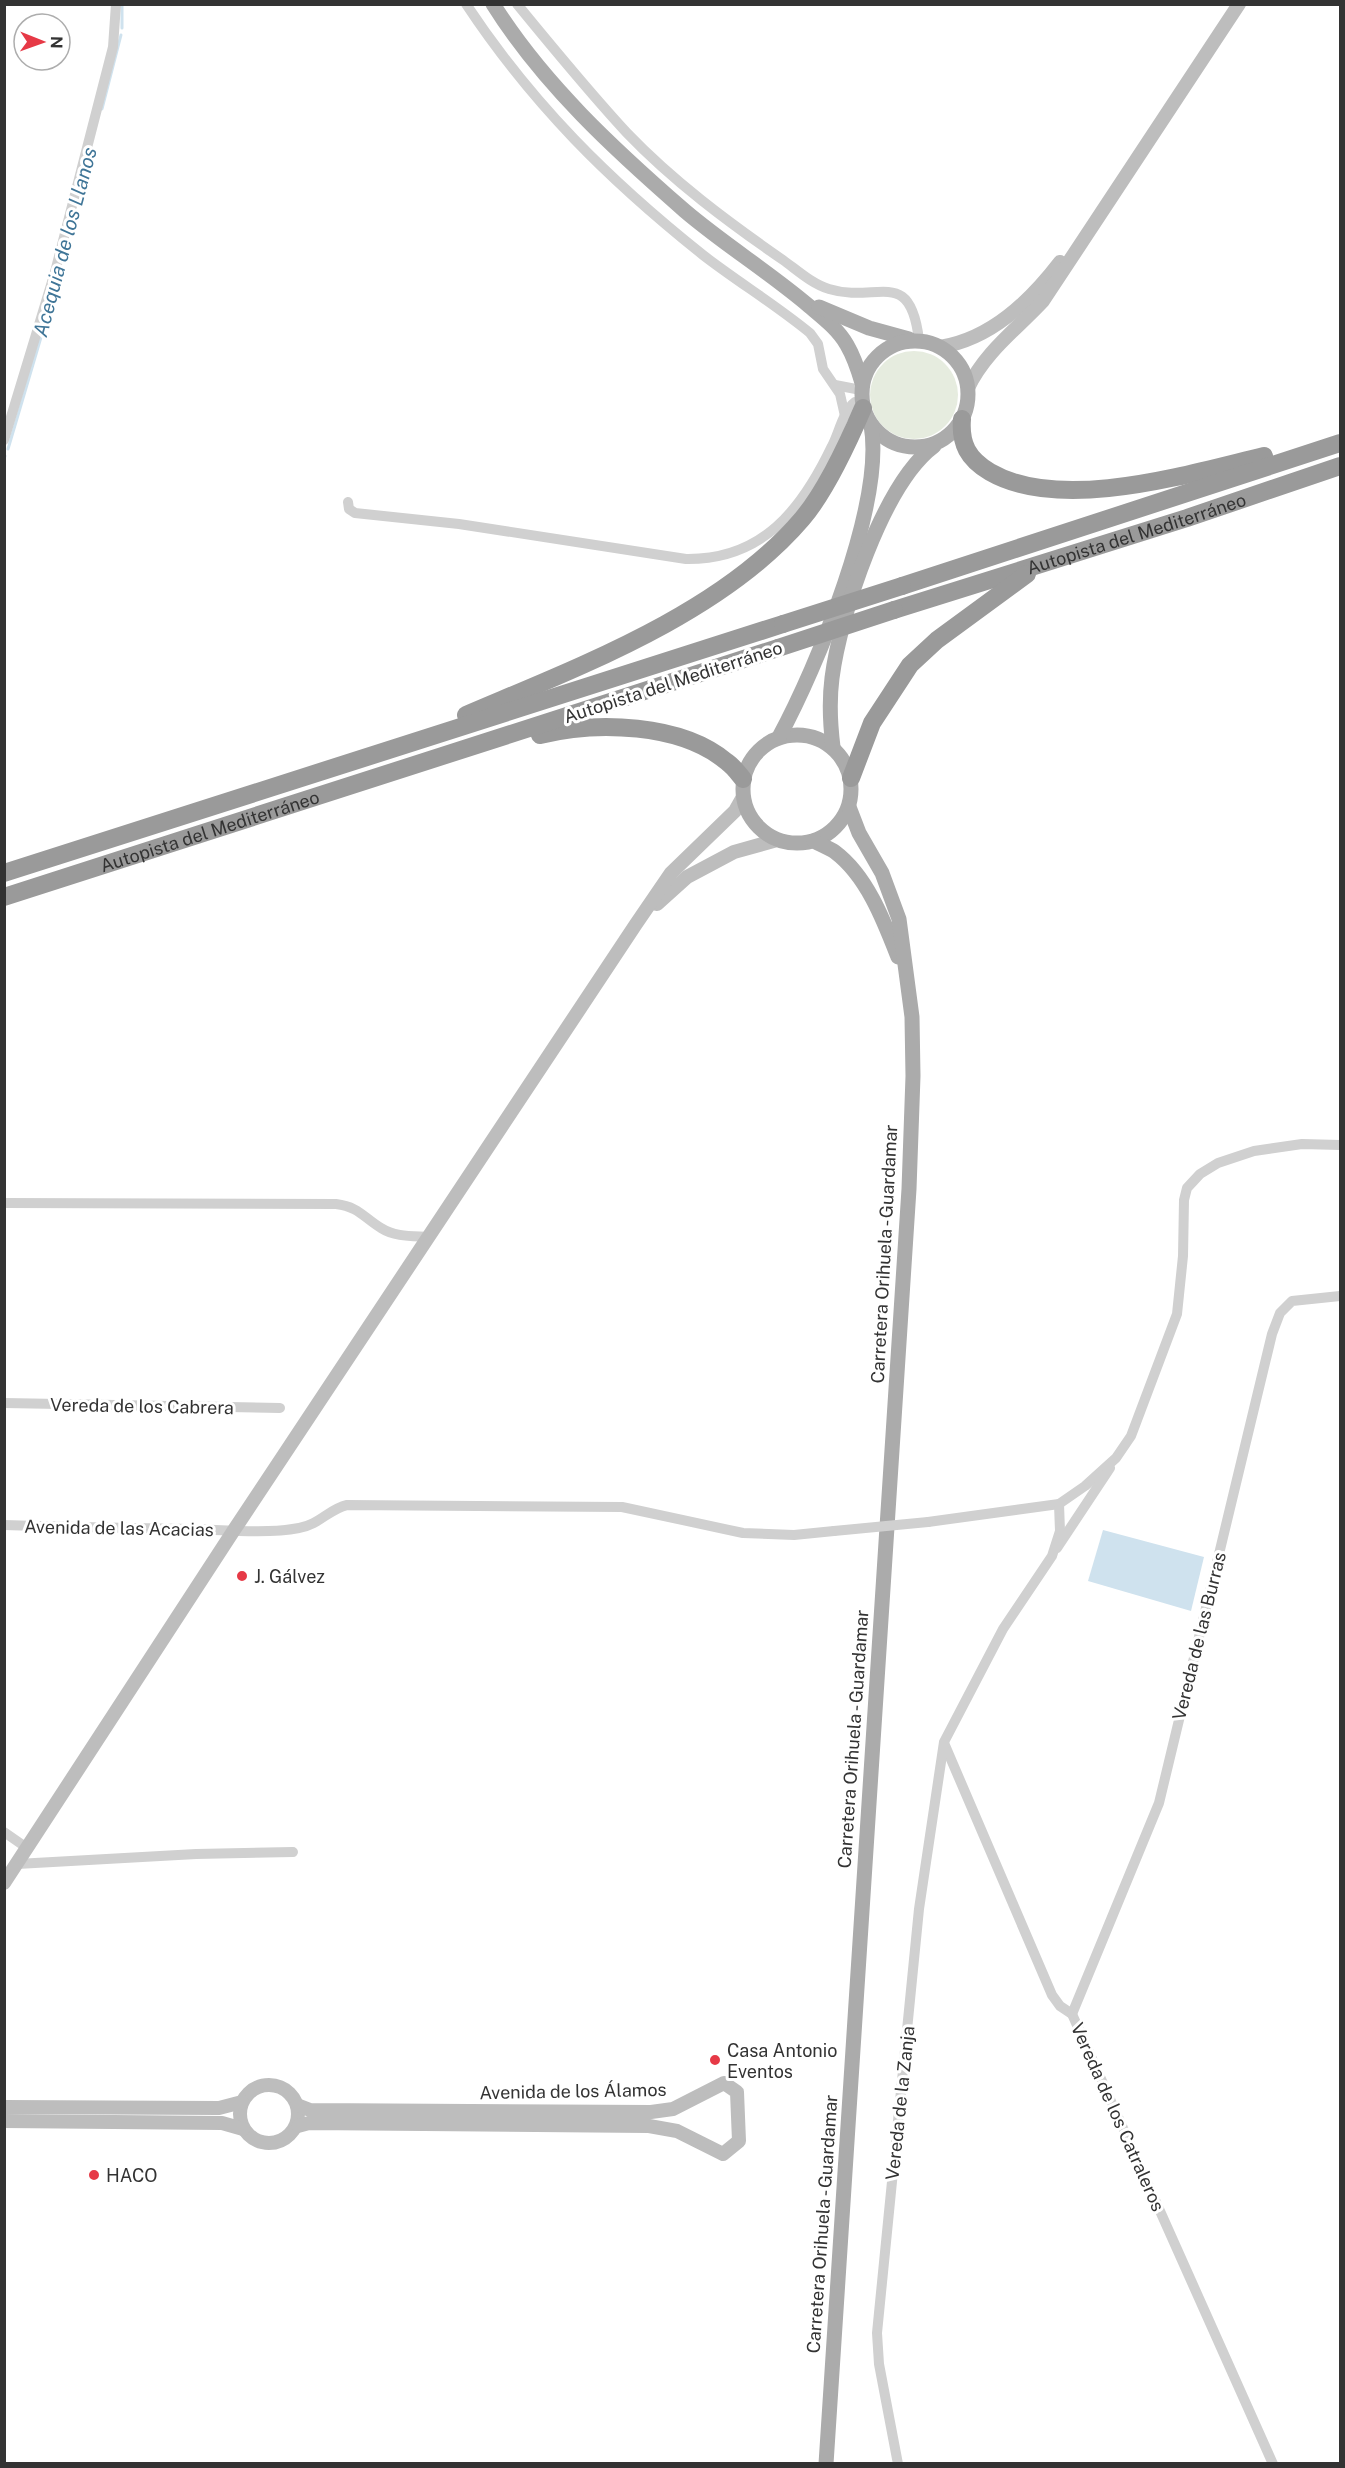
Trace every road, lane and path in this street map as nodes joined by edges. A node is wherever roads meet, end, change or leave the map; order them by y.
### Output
1 (116, 4) edge
2 (466, 4) edge
3 (493, 4) edge
4 (517, 4) edge
5 (1239, 4) edge
6 (1110, 200) junction
7 (788, 288) junction
8 (916, 340) junction
9 (940, 347) junction
10 (968, 388) junction
11 (837, 390) junction
12 (861, 397) junction
13 (845, 416) junction
14 (962, 419) junction
15 (871, 425) junction
16 (1341, 434) edge
17 (4, 440) edge
18 (938, 442) junction
19 (1341, 443) edge
20 (1341, 466) edge
21 (348, 502) dead end
22 (1041, 564) junction
23 (779, 737) junction
24 (405, 746) junction
25 (832, 747) junction
26 (851, 778) junction
27 (347, 786) junction
28 (743, 788) junction
29 (849, 807) junction
30 (777, 840) junction
31 (814, 841) junction
32 (4, 873) edge
33 (4, 897) edge
34 (636, 924) junction
35 (912, 1017) junction
36 (1341, 1145) edge
37 (4, 1203) edge
38 (428, 1237) junction
39 (1341, 1296) edge
40 (4, 1403) edge
41 (280, 1408) dead end
42 (1116, 1458) junction
43 (1059, 1504) junction
44 (4, 1525) edge
45 (234, 1530) junction
46 (1052, 1556) junction
47 (944, 1742) junction
48 (4, 1832) edge
49 (27, 1848) junction
50 (293, 1852) dead end
51 (17, 1864) junction
52 (4, 1882) edge
53 (1072, 2014) junction
54 (242, 2102) junction
55 (297, 2105) junction
56 (4, 2107) edge
57 (4, 2121) edge
58 (298, 2126) junction
59 (243, 2129) junction
60 (826, 2463) edge
61 (897, 2463) edge
62 (1273, 2463) edge

1 - 17 street
2 - 11 street
3 - 7 main road
4 - 8 street
5 - 6 main road
6 - 9 main road
6 - 10 main road
7 - 8 main road
7 - 12 main road
8 - 9 main road
8 - 12 main road
9 - 10 main road
10 - 14 main road
11 - 12 street
11 - 13 street
12 - 13 street
12 - 15 main road
12 - 24 highway
13 - 21 street
14 - 16 highway
14 - 18 main road
15 - 18 main road
15 - 23 main road
18 - 25 main road
19 - 24 highway, Autopista del Mediterráneo, bridge
20 - 22 highway, Autopista del Mediterráneo
22 - 26 highway
22 - 27 highway, Autopista del Mediterráneo, bridge
23 - 25 main road
23 - 28 main road
24 - 32 highway, Autopista del Mediterráneo
25 - 26 main road
26 - 29 main road
27 - 28 highway
27 - 33 highway, Autopista del Mediterráneo
28 - 30 main road
28 - 34 main road
29 - 31 main road
29 - 35 main road, Carretera Orihuela - Guardamar
30 - 31 main road
30 - 34 main road
31 - 35 main road, Carretera Orihuela - Guardamar
34 - 38 main road
35 - 60 main road, Carretera Orihuela - Guardamar
36 - 42 street
37 - 38 street
38 - 45 main road
39 - 53 street, Vereda de las Burras
40 - 41 street, Vereda de los Cabrera
42 - 43 street
42 - 46 street, Vereda de la Zanja
43 - 45 street, Avenida de las Acacias, bridge
43 - 46 street
44 - 45 street, Avenida de las Acacias
45 - 49 main road
46 - 47 street, Vereda de la Zanja
47 - 53 street, Vereda de los Catraleros
47 - 61 street, Vereda de la Zanja
48 - 49 street
49 - 51 main road
50 - 51 street
51 - 52 main road
53 - 62 street, Vereda de los Catraleros
54 - 55 main road
54 - 56 main road
54 - 59 main road
55 - 58 main road
55 - 58 main road, Avenida de los Álamos
57 - 59 main road
58 - 59 main road

